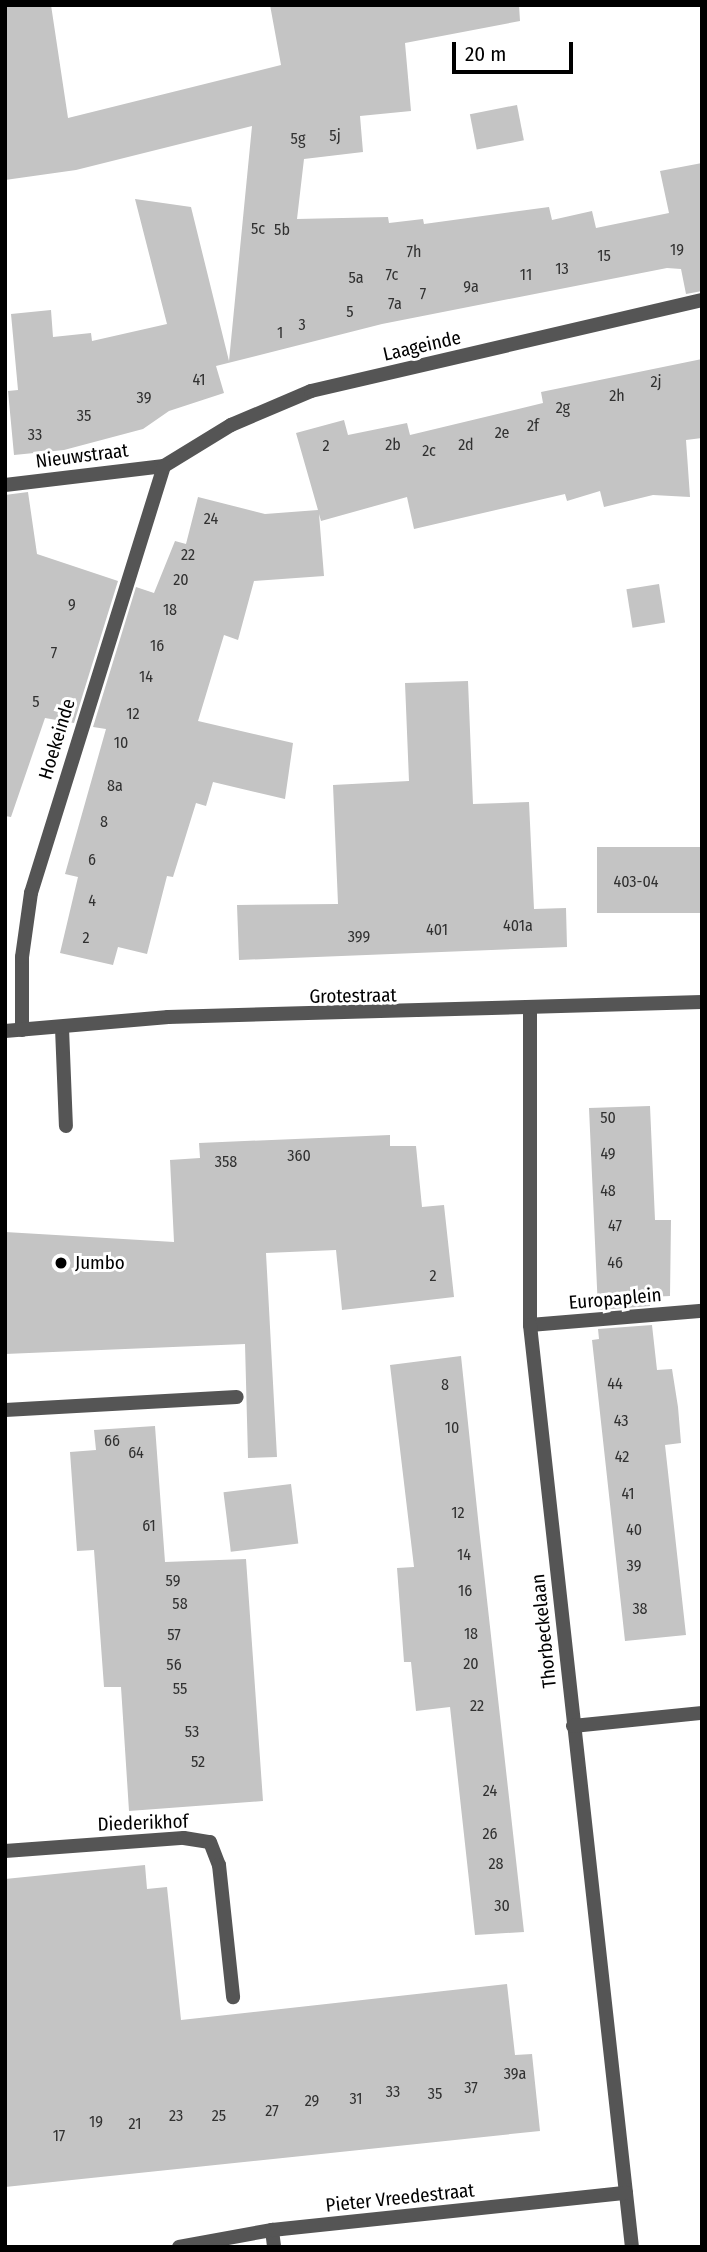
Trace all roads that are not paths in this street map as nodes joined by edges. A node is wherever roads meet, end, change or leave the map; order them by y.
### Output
1 (702, 300) edge
2 (164, 466) junction
3 (5, 485) edge
4 (702, 1002) edge
5 (530, 1009) junction
6 (62, 1028) junction
7 (22, 1030) junction
8 (5, 1031) edge
9 (66, 1126) dead end
10 (702, 1311) edge
11 (530, 1325) junction
12 (237, 1397) dead end
13 (5, 1410) edge
14 (702, 1713) edge
15 (573, 1726) junction
16 (5, 1851) edge
17 (233, 1997) dead end
18 (626, 2193) junction
19 (272, 2230) junction
20 (180, 2247) edge
21 (274, 2247) edge
22 (632, 2247) edge

1 - 2 street, Laageinde
2 - 3 street, Nieuwstraat
2 - 7 street, Hoekeinde
4 - 5 street, Grotestraat
5 - 6 street, Grotestraat
5 - 11 street, Thorbeckelaan
6 - 7 street, Grotestraat
6 - 9 street
7 - 8 street, Grotestraat
10 - 11 street, Europaplein
11 - 15 street, Thorbeckelaan
12 - 13 street
14 - 15 street
15 - 18 street, Thorbeckelaan
16 - 17 street, Diederikhof
18 - 19 street, Pieter Vreedestraat
18 - 22 street, Thorbeckelaan
19 - 20 street, Pieter Vreedestraat
19 - 21 street

